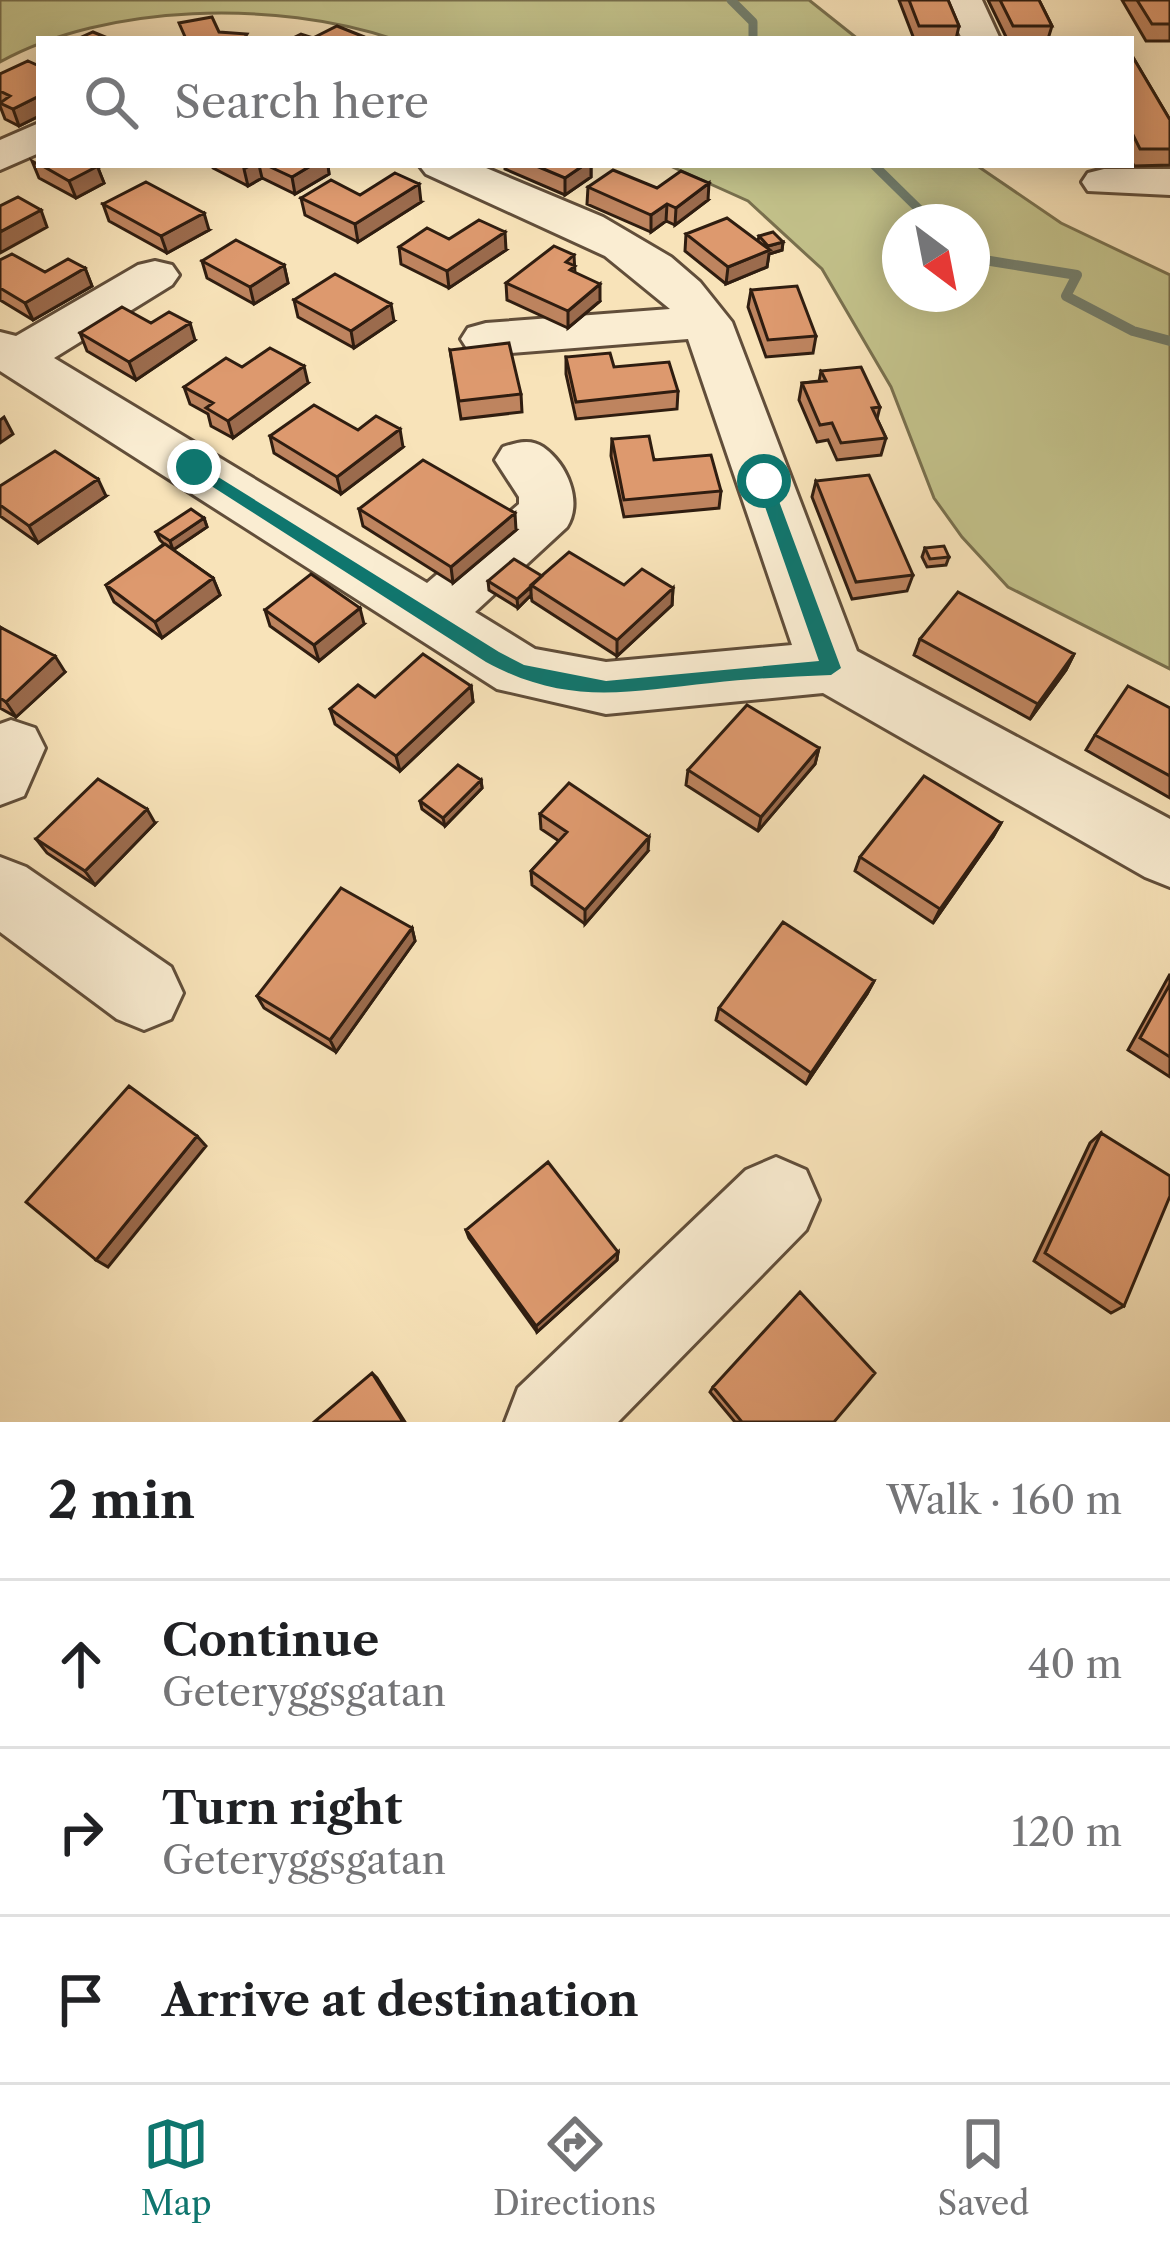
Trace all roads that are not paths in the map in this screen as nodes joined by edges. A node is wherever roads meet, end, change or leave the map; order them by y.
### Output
1 (963, 0) edge
2 (980, 36) edge
3 (36, 138) edge
4 (0, 157) edge
5 (448, 168) edge
6 (1107, 176) edge
7 (1170, 182) edge
8 (155, 275) dead end
9 (707, 322) junction
10 (486, 340) edge
11 (8, 353) edge
12 (523, 460) dead end
13 (429, 618) junction
14 (831, 668) junction
15 (1170, 855) edge
16 (0, 890) edge
17 (144, 993) dead end
18 (776, 1200) dead end
19 (552, 1422) edge

1 - 2 street
3 - 4 street
5 - 9 street
6 - 7 street
8 - 11 street
9 - 10 street
9 - 14 street
11 - 13 street
12 - 13 street
13 - 14 street
14 - 15 street
16 - 17 street
18 - 19 street

